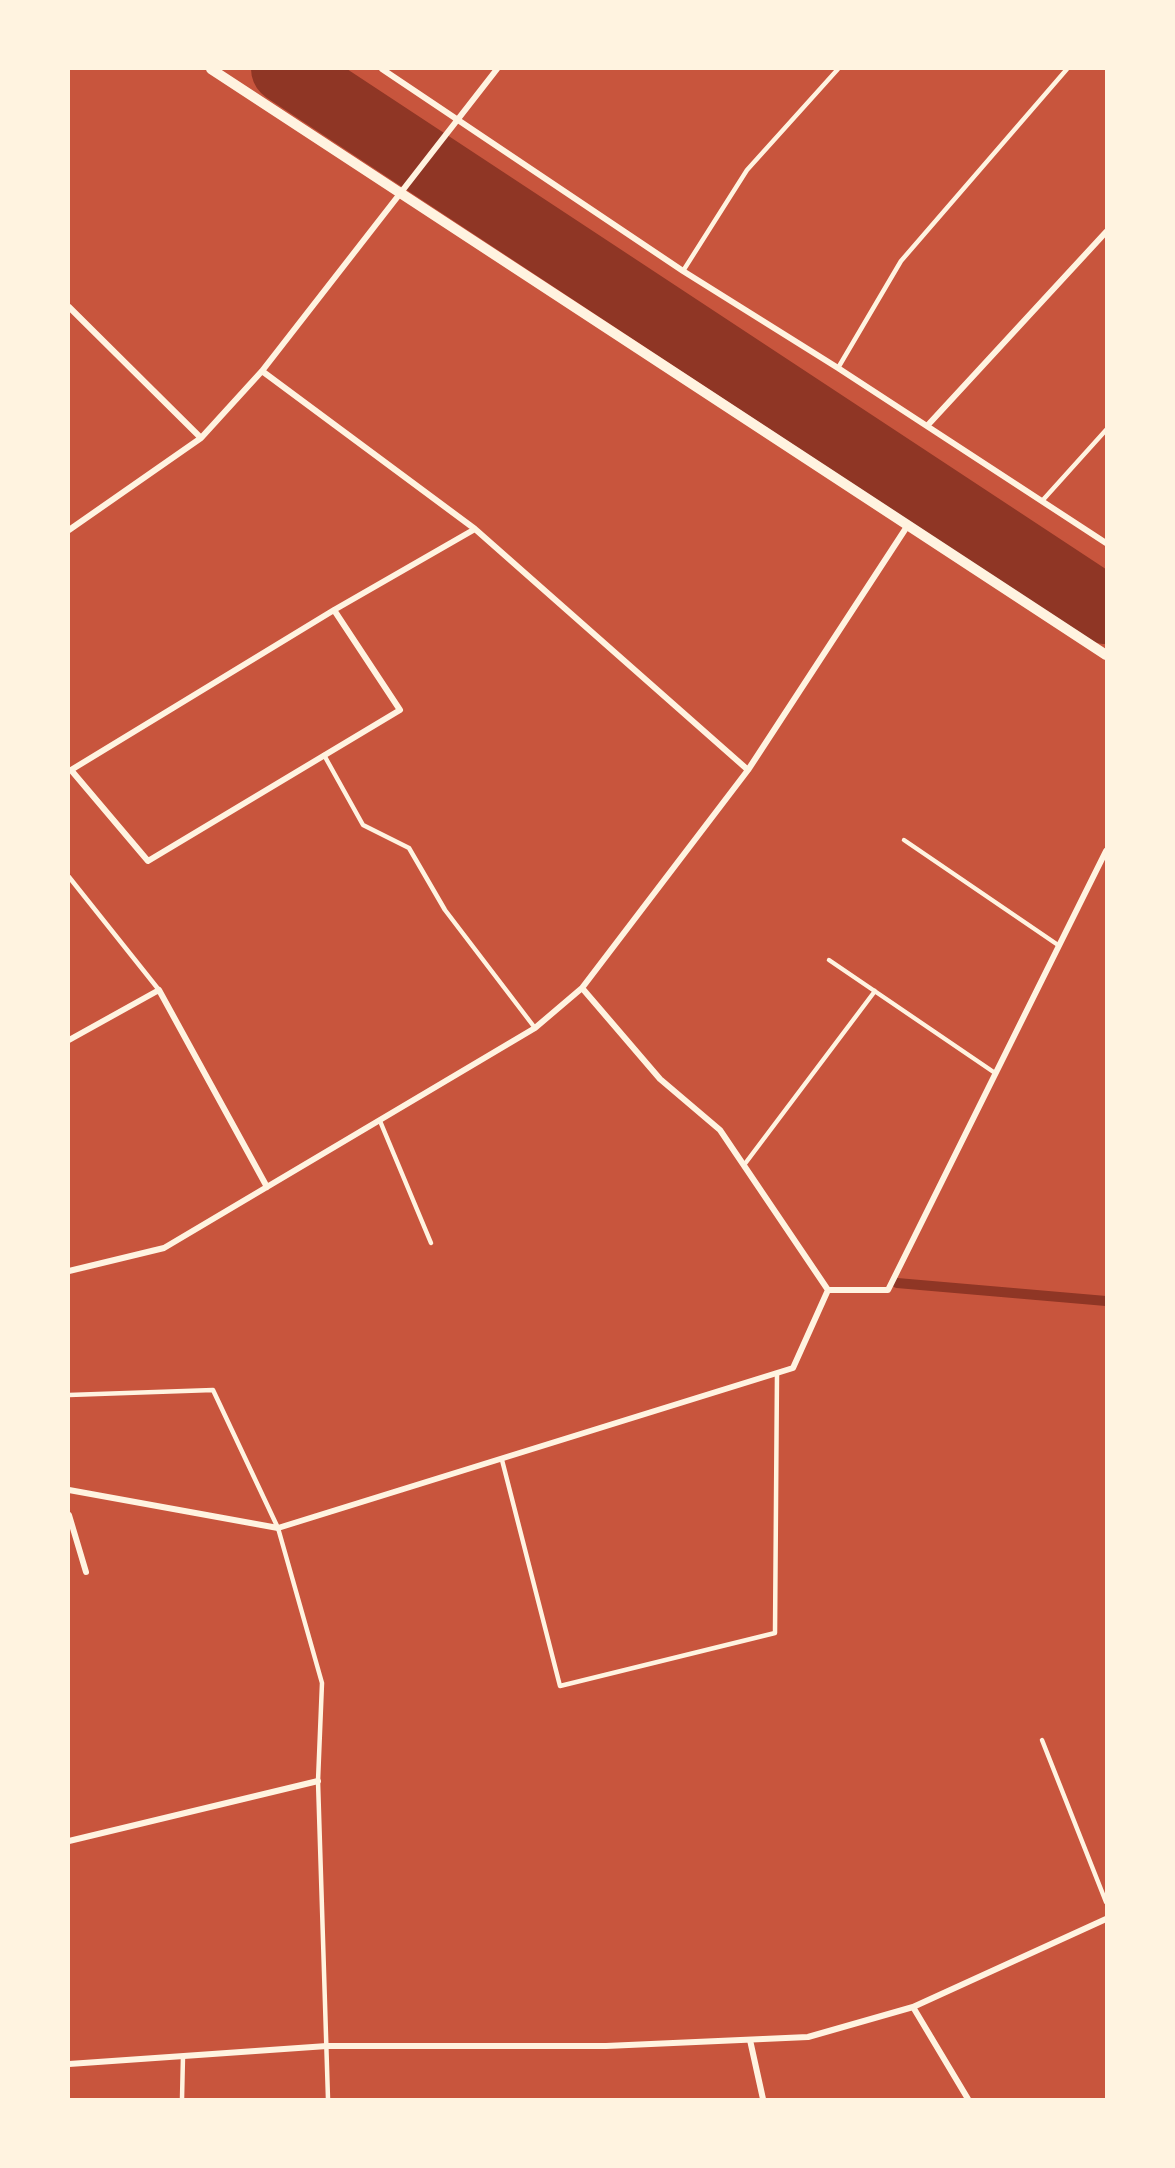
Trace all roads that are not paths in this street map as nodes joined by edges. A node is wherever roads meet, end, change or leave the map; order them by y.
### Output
1 (211, 69) edge
2 (382, 69) edge
3 (497, 69) edge
4 (838, 69) edge
5 (1068, 69) edge
6 (458, 119) junction
7 (400, 194) junction
8 (1106, 232) edge
9 (682, 271) junction
10 (69, 307) edge
11 (838, 368) junction
12 (262, 371) junction
13 (927, 426) junction
14 (1106, 430) edge
15 (201, 438) junction
16 (1042, 501) junction
17 (908, 524) junction
18 (475, 529) junction
19 (69, 530) edge
20 (1106, 543) edge
21 (334, 610) junction
22 (1106, 655) edge
23 (324, 755) junction
24 (748, 770) junction
25 (904, 840) dead end
26 (1106, 851) edge
27 (69, 877) edge
28 (75, 884) junction
29 (69, 888) edge
30 (1058, 945) junction
31 (829, 960) dead end
32 (582, 988) junction
33 (159, 990) junction
34 (875, 991) junction
35 (535, 1028) junction
36 (69, 1040) edge
37 (995, 1073) junction
38 (380, 1120) junction
39 (744, 1165) junction
40 (267, 1187) junction
41 (431, 1244) dead end
42 (69, 1271) edge
43 (828, 1290) junction
44 (777, 1373) junction
45 (69, 1395) edge
46 (502, 1460) junction
47 (69, 1490) edge
48 (69, 1515) edge
49 (278, 1528) junction
50 (86, 1572) dead end
51 (1042, 1740) dead end
52 (318, 1781) junction
53 (69, 1841) edge
54 (1106, 1902) edge
55 (1106, 1919) edge
56 (913, 2007) junction
57 (750, 2040) junction
58 (327, 2046) junction
59 (183, 2056) junction
60 (69, 2064) edge
61 (182, 2099) edge
62 (328, 2099) edge
63 (763, 2099) edge
64 (968, 2099) edge

1 - 7 street
2 - 6 street
3 - 6 street
4 - 9 lane
5 - 11 lane
6 - 7 street
6 - 9 street
7 - 12 street
7 - 17 street
8 - 13 street
9 - 11 street
10 - 15 street
11 - 13 street
12 - 15 street
12 - 18 street
13 - 16 street
14 - 16 lane
15 - 19 street
16 - 20 street
17 - 22 street
17 - 24 street
18 - 21 street
18 - 24 street
21 - 23 street
21 - 23 street
23 - 35 lane
24 - 32 street
25 - 30 lane
26 - 30 street
27 - 28 lane
28 - 29 lane
28 - 33 lane
30 - 37 street
31 - 34 lane
32 - 35 street
32 - 39 street
33 - 36 street
33 - 40 street
34 - 37 lane
34 - 39 lane
35 - 38 street
37 - 43 street
38 - 40 street
38 - 41 lane
39 - 43 street
40 - 42 street
43 - 44 street
44 - 46 street
44 - 46 lane
45 - 49 lane
46 - 49 street
47 - 49 street
48 - 50 street
49 - 52 lane
51 - 54 lane
52 - 53 street
52 - 58 lane
55 - 56 street
56 - 57 street
56 - 64 street
57 - 58 street
57 - 63 street
58 - 59 street
58 - 62 lane
59 - 60 street
59 - 61 lane

